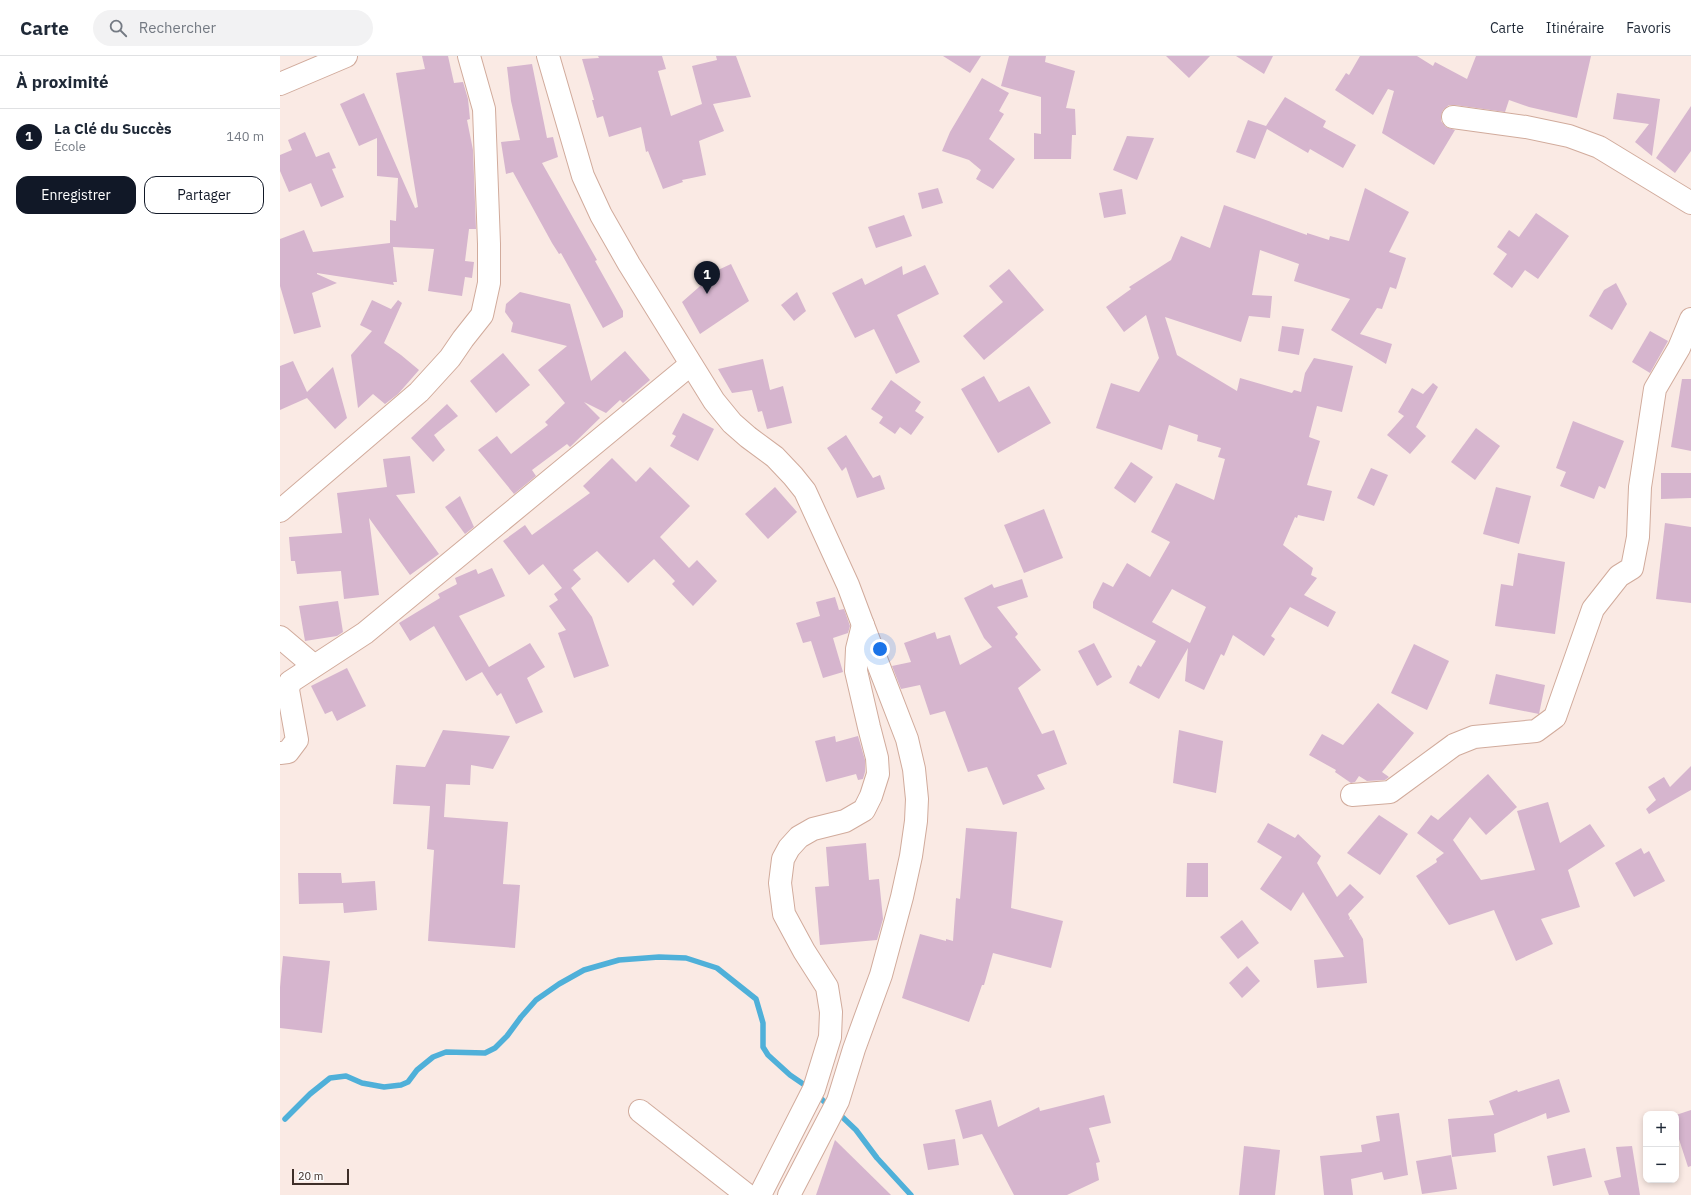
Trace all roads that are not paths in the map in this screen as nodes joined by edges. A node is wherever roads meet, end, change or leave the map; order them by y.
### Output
1 (346, 56) edge
2 (469, 56) edge
3 (548, 56) edge
4 (280, 84) edge
5 (1453, 117) dead end
6 (1691, 202) edge
7 (1691, 319) edge
8 (690, 364) junction
9 (280, 511) edge
10 (863, 625) junction
11 (280, 637) edge
12 (313, 665) junction
13 (280, 753) edge
14 (1352, 795) dead end
15 (640, 1111) dead end
16 (747, 1195) edge
17 (760, 1195) edge
18 (789, 1195) edge

1 - 4 street
2 - 9 street
3 - 8 street
5 - 6 street
7 - 14 street
8 - 10 street
8 - 12 street
10 - 17 street
10 - 18 street
11 - 12 street
12 - 13 street
15 - 16 street

